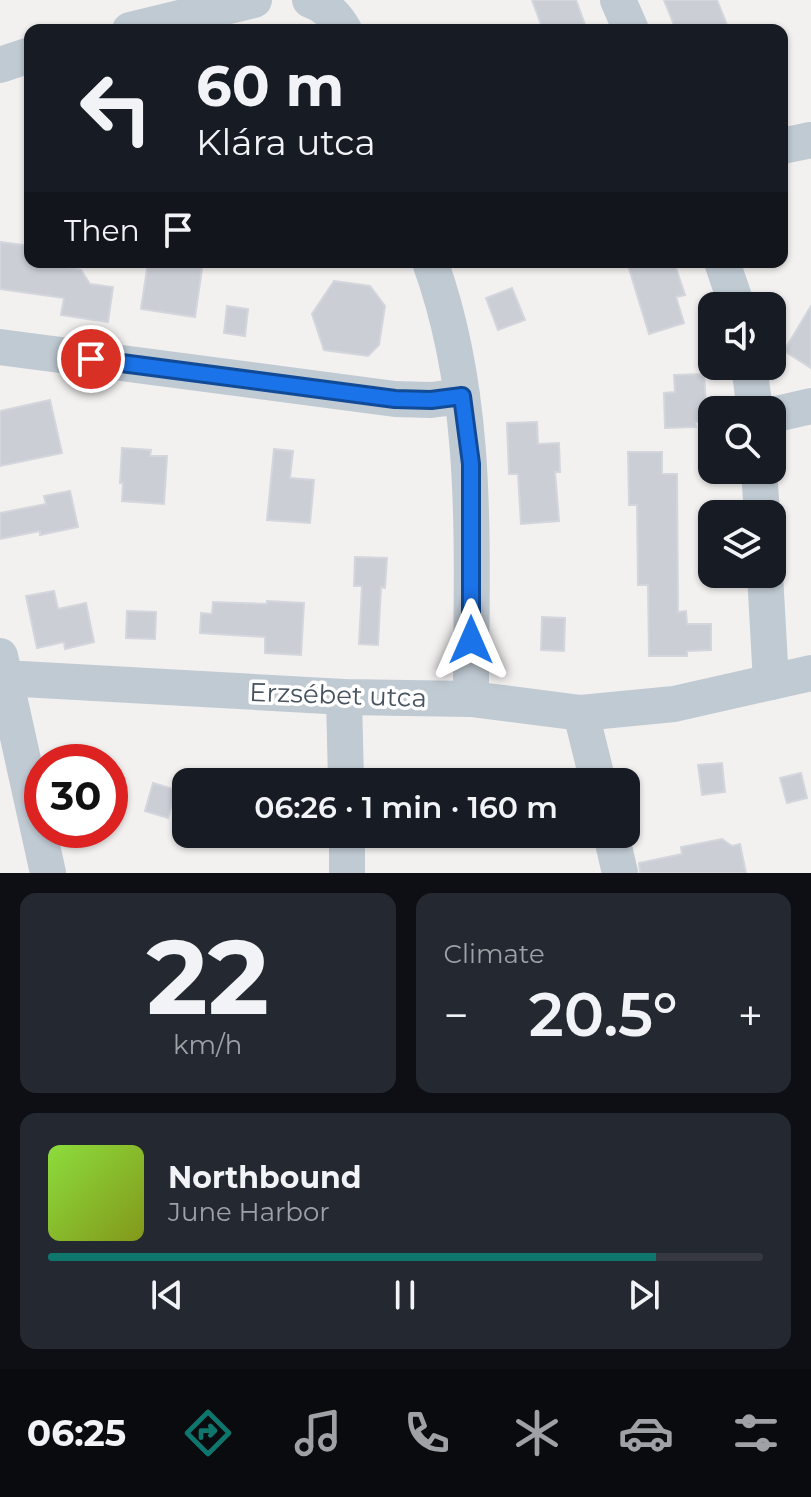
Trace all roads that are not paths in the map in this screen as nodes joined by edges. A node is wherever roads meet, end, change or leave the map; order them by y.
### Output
1 (254, 0) edge
2 (618, 0) edge
3 (314, 1) edge
4 (155, 24) edge
5 (340, 24) edge
6 (628, 24) edge
7 (24, 57) edge
8 (0, 65) edge
9 (811, 140) edge
10 (788, 145) edge
11 (432, 268) edge
12 (724, 268) edge
13 (732, 292) edge
14 (0, 347) edge
15 (462, 396) junction
16 (811, 406) edge
17 (786, 412) edge
18 (766, 588) edge
19 (2, 666) edge
20 (811, 673) edge
21 (771, 682) junction
22 (344, 697) junction
23 (471, 699) junction
24 (581, 713) junction
25 (346, 768) edge
26 (595, 768) edge
27 (347, 848) edge
28 (614, 848) edge
29 (48, 873) edge
30 (347, 873) edge
31 (620, 873) edge

1 - 4 street
2 - 6 street
3 - 5 street
7 - 8 street
9 - 10 street
11 - 15 street
12 - 13 street
14 - 15 street
15 - 23 street
16 - 17 street
18 - 21 street
19 - 22 street, Erzsébet utca
19 - 29 street
20 - 21 street, Erzsébet utca
21 - 24 street, Erzsébet utca
22 - 23 street, Erzsébet utca
22 - 25 street
23 - 24 street, Erzsébet utca
24 - 26 street
27 - 30 street
28 - 31 street

